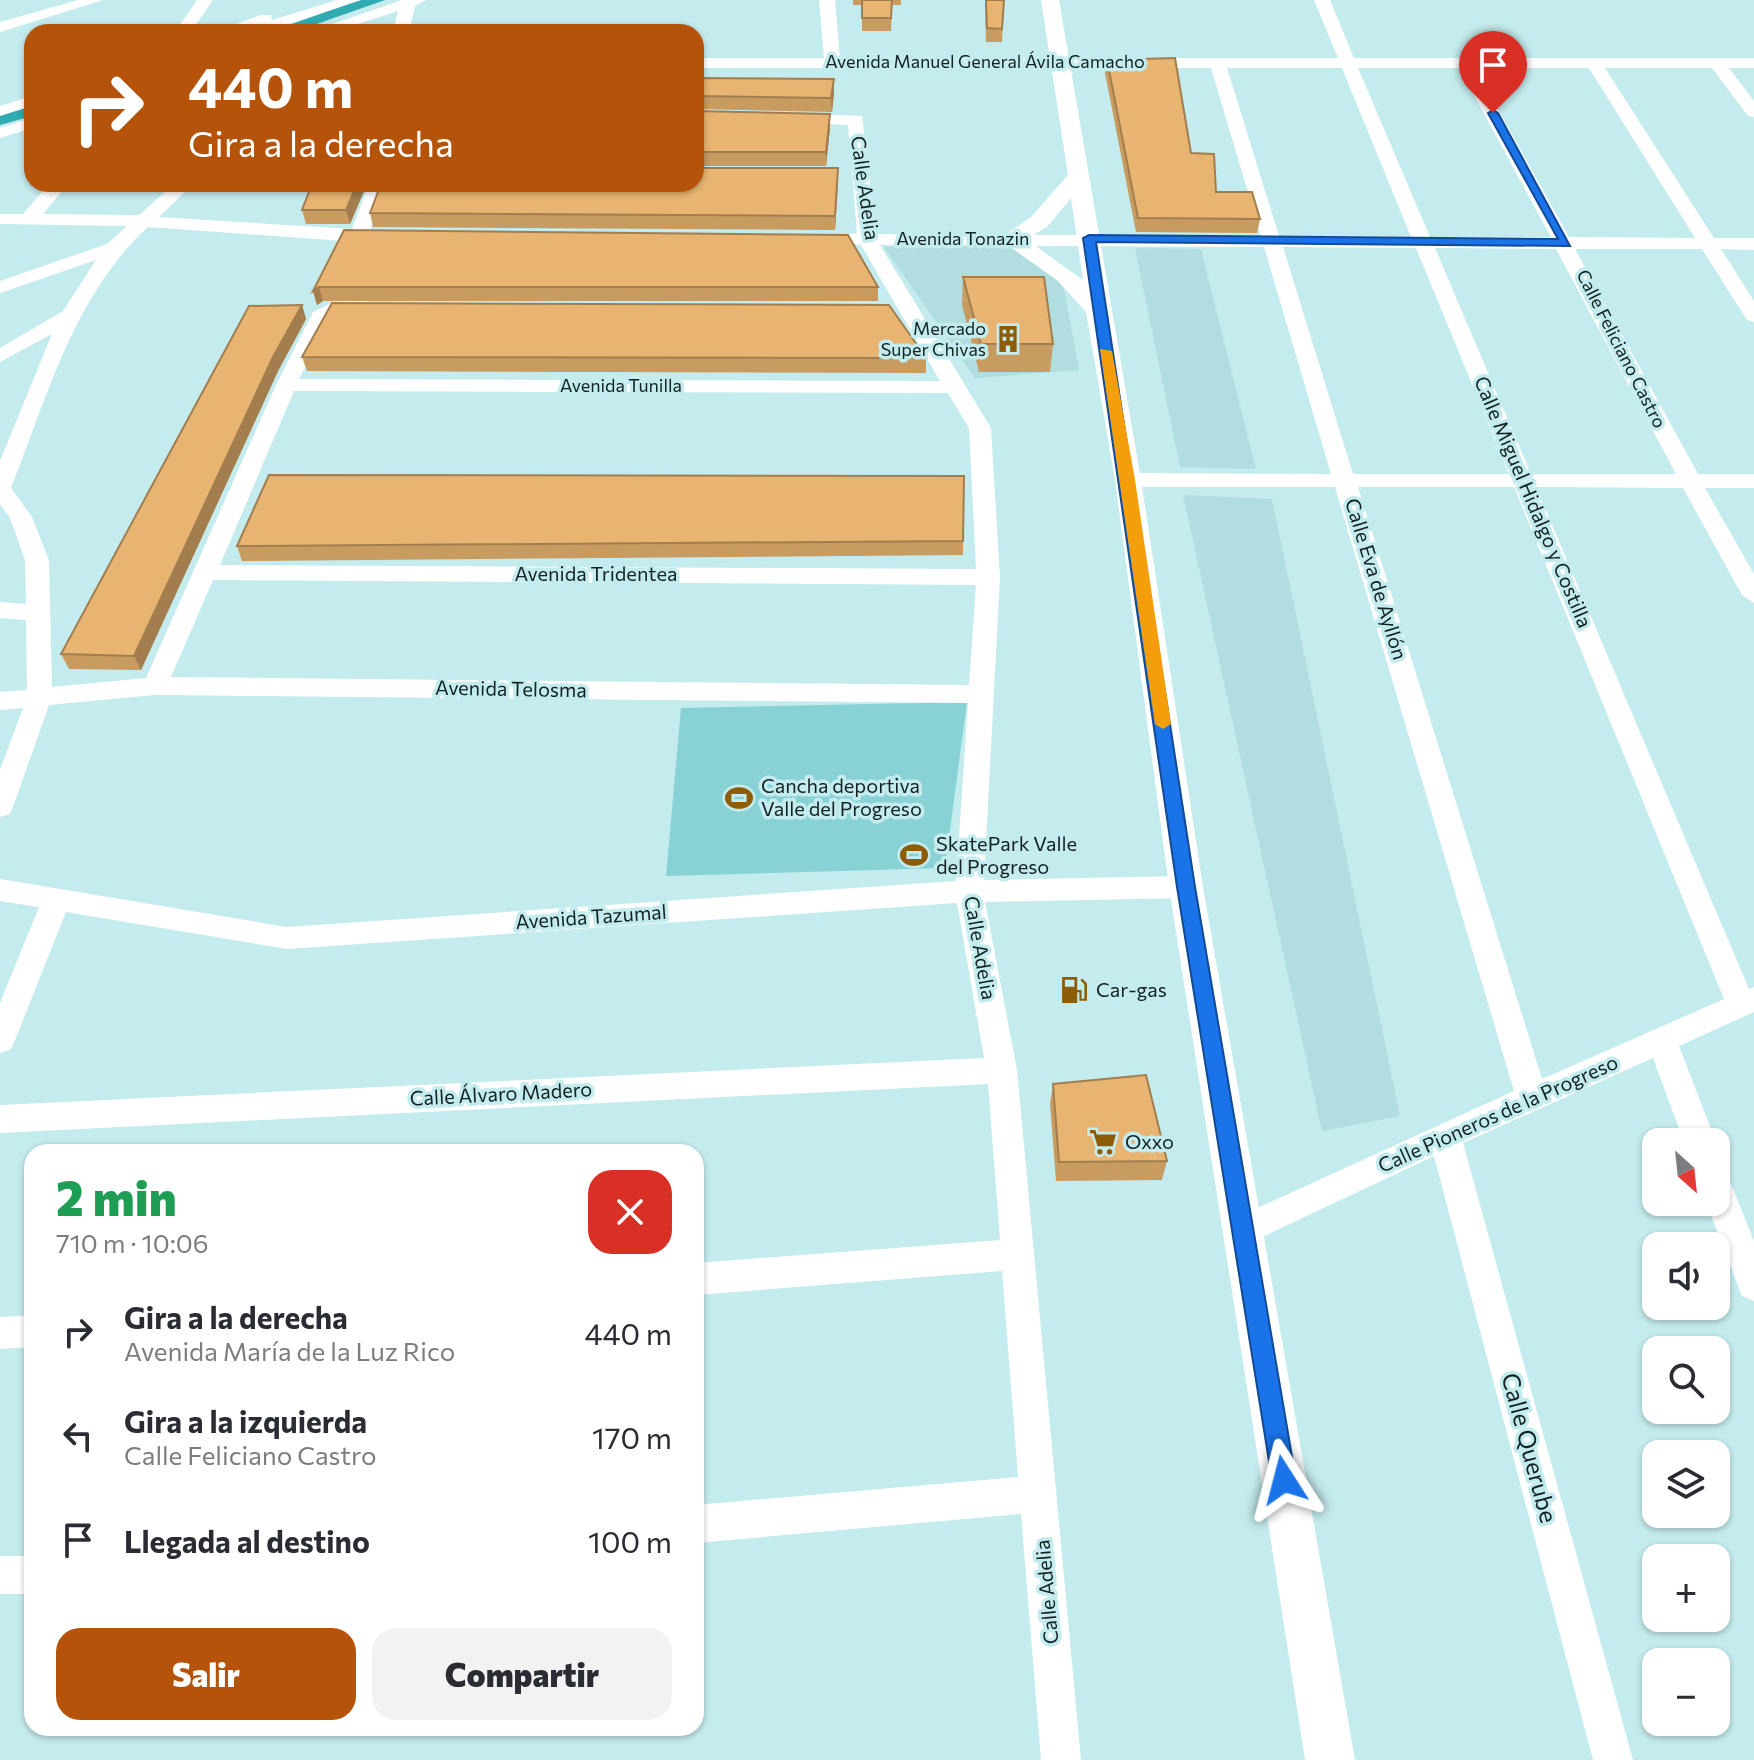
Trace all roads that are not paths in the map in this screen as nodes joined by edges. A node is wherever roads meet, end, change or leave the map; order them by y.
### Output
1 (95, 0) edge
2 (205, 0) edge
3 (324, 0) edge
4 (353, 0) edge
5 (827, 0) edge
6 (1050, 0) edge
7 (1322, 0) edge
8 (413, 2) edge
9 (188, 24) edge
10 (248, 24) edge
11 (275, 24) edge
12 (343, 24) edge
13 (404, 24) edge
14 (0, 27) edge
15 (1061, 61) junction
16 (1217, 61) junction
17 (1348, 62) junction
18 (1464, 62) junction
19 (1593, 62) junction
20 (1716, 62) junction
21 (704, 63) edge
22 (1754, 63) edge
23 (833, 64) junction
24 (24, 94) edge
25 (0, 102) edge
26 (24, 104) edge
27 (0, 111) edge
28 (1754, 112) edge
29 (773, 117) edge
30 (24, 126) edge
31 (0, 133) edge
32 (1077, 178) junction
33 (52, 192) edge
34 (175, 192) edge
35 (375, 192) edge
36 (0, 219) edge
37 (27, 221) junction
38 (141, 221) junction
39 (358, 236) junction
40 (389, 236) edge
41 (1089, 238) junction
42 (836, 239) edge
43 (867, 239) junction
44 (1010, 239) junction
45 (1273, 241) junction
46 (1425, 241) junction
47 (1566, 243) junction
48 (1706, 244) junction
49 (1754, 244) edge
50 (114, 248) junction
51 (0, 287) edge
52 (385, 306) edge
53 (1098, 311) junction
54 (70, 315) junction
55 (1754, 316) edge
56 (0, 356) edge
57 (286, 385) junction
58 (956, 387) junction
59 (1128, 480) junction
60 (1346, 480) junction
61 (1524, 481) junction
62 (1689, 481) junction
63 (1754, 481) edge
64 (0, 488) edge
65 (204, 572) junction
66 (988, 577) junction
67 (1754, 595) edge
68 (0, 610) edge
69 (37, 613) junction
70 (155, 686) junction
71 (983, 694) junction
72 (40, 695) junction
73 (0, 701) edge
74 (0, 807) edge
75 (1186, 887) junction
76 (969, 891) junction
77 (7, 893) edge
78 (57, 899) junction
79 (1748, 1002) edge
80 (0, 1040) edge
81 (1662, 1041) junction
82 (1002, 1070) junction
83 (1532, 1098) junction
84 (0, 1119) edge
85 (1695, 1128) edge
86 (1445, 1136) junction
87 (1728, 1216) edge
88 (1243, 1231) junction
89 (1018, 1254) junction
90 (704, 1278) edge
91 (1754, 1285) edge
92 (24, 1332) edge
93 (0, 1333) edge
94 (1038, 1494) junction
95 (704, 1523) edge
96 (0, 1575) edge
97 (24, 1575) edge
98 (1061, 1760) edge
99 (1330, 1760) edge
100 (1613, 1760) edge

1 - 14 street
2 - 9 street
3 - 10 street
4 - 11 street
5 - 23 street
6 - 15 main road
7 - 17 street, Calle Miguel Hidalgo y Costilla
8 - 12 street
8 - 13 street
15 - 16 street, Avenida Manuel General Ávila Camacho
15 - 23 street, Avenida Manuel General Ávila Camacho
15 - 32 main road
16 - 17 street, Avenida Manuel General Ávila Camacho
16 - 45 street, Calle Eva de Ayllón
17 - 18 street, Avenida Manuel General Ávila Camacho
17 - 46 street, Calle Miguel Hidalgo y Costilla
18 - 19 street, Avenida Manuel General Ávila Camacho
18 - 47 street, Calle Feliciano Castro
19 - 20 street, Avenida Manuel General Ávila Camacho
19 - 48 street
20 - 22 street, Avenida Manuel General Ávila Camacho
20 - 28 street
21 - 23 street, Avenida Manuel General Ávila Camacho
24 - 25 street
26 - 27 street
29 - 43 street, Calle Adelia
30 - 31 street
32 - 41 main road
32 - 44 main road
33 - 37 street
34 - 38 street
35 - 39 street
36 - 37 street
37 - 38 street
38 - 39 street
38 - 50 street
39 - 40 street
41 - 44 street, Avenida Tonazin
41 - 45 street, Avenida Tonazin
41 - 53 main road
42 - 43 street, Avenida Tonazin
43 - 44 street, Avenida Tonazin
43 - 58 street, Calle Adelia
44 - 53 main road
45 - 46 street, Avenida Tonazin
45 - 60 street, Calle Eva de Ayllón
46 - 47 street, Avenida Tonazin
46 - 61 street, Calle Miguel Hidalgo y Costilla
47 - 48 street, Avenida Tonazin
47 - 62 street, Calle Feliciano Castro
48 - 49 street, Avenida Tonazin
48 - 55 street
50 - 51 street
50 - 54 street
52 - 57 street
53 - 59 main road
54 - 56 street
54 - 64 street
57 - 58 street, Avenida Tunilla
57 - 65 street
58 - 66 street, Calle Adelia
59 - 60 street
59 - 75 main road
60 - 61 street
60 - 83 street, Calle Eva de Ayllón
61 - 62 street
61 - 79 street, Calle Miguel Hidalgo y Costilla
62 - 63 street
62 - 67 street, Calle Feliciano Castro
64 - 69 street
65 - 66 street, Avenida Tridentea
65 - 70 street
66 - 71 street, Calle Adelia
68 - 69 street
69 - 72 street
70 - 71 street, Avenida Telosma
70 - 72 street, Avenida Telosma
71 - 76 street, Calle Adelia
72 - 73 street, Avenida Telosma
72 - 74 street
75 - 76 street, Avenida Tazumal
75 - 88 main road
76 - 78 street, Avenida Tazumal
76 - 82 street, Calle Adelia
77 - 78 street, Avenida Tazumal
78 - 80 street
79 - 81 street, Calle Pioneros de la Progreso
81 - 83 street, Calle Pioneros de la Progreso
81 - 85 street
82 - 84 street, Calle Álvaro Madero
82 - 89 street, Calle Adelia
83 - 86 street, Calle Pioneros de la Progreso
86 - 88 street, Calle Pioneros de la Progreso
86 - 100 street, Calle Querube
87 - 91 street
88 - 99 main road
89 - 90 street
89 - 94 street, Calle Adelia
92 - 93 street
94 - 95 street
94 - 98 street, Calle Adelia
96 - 97 street

